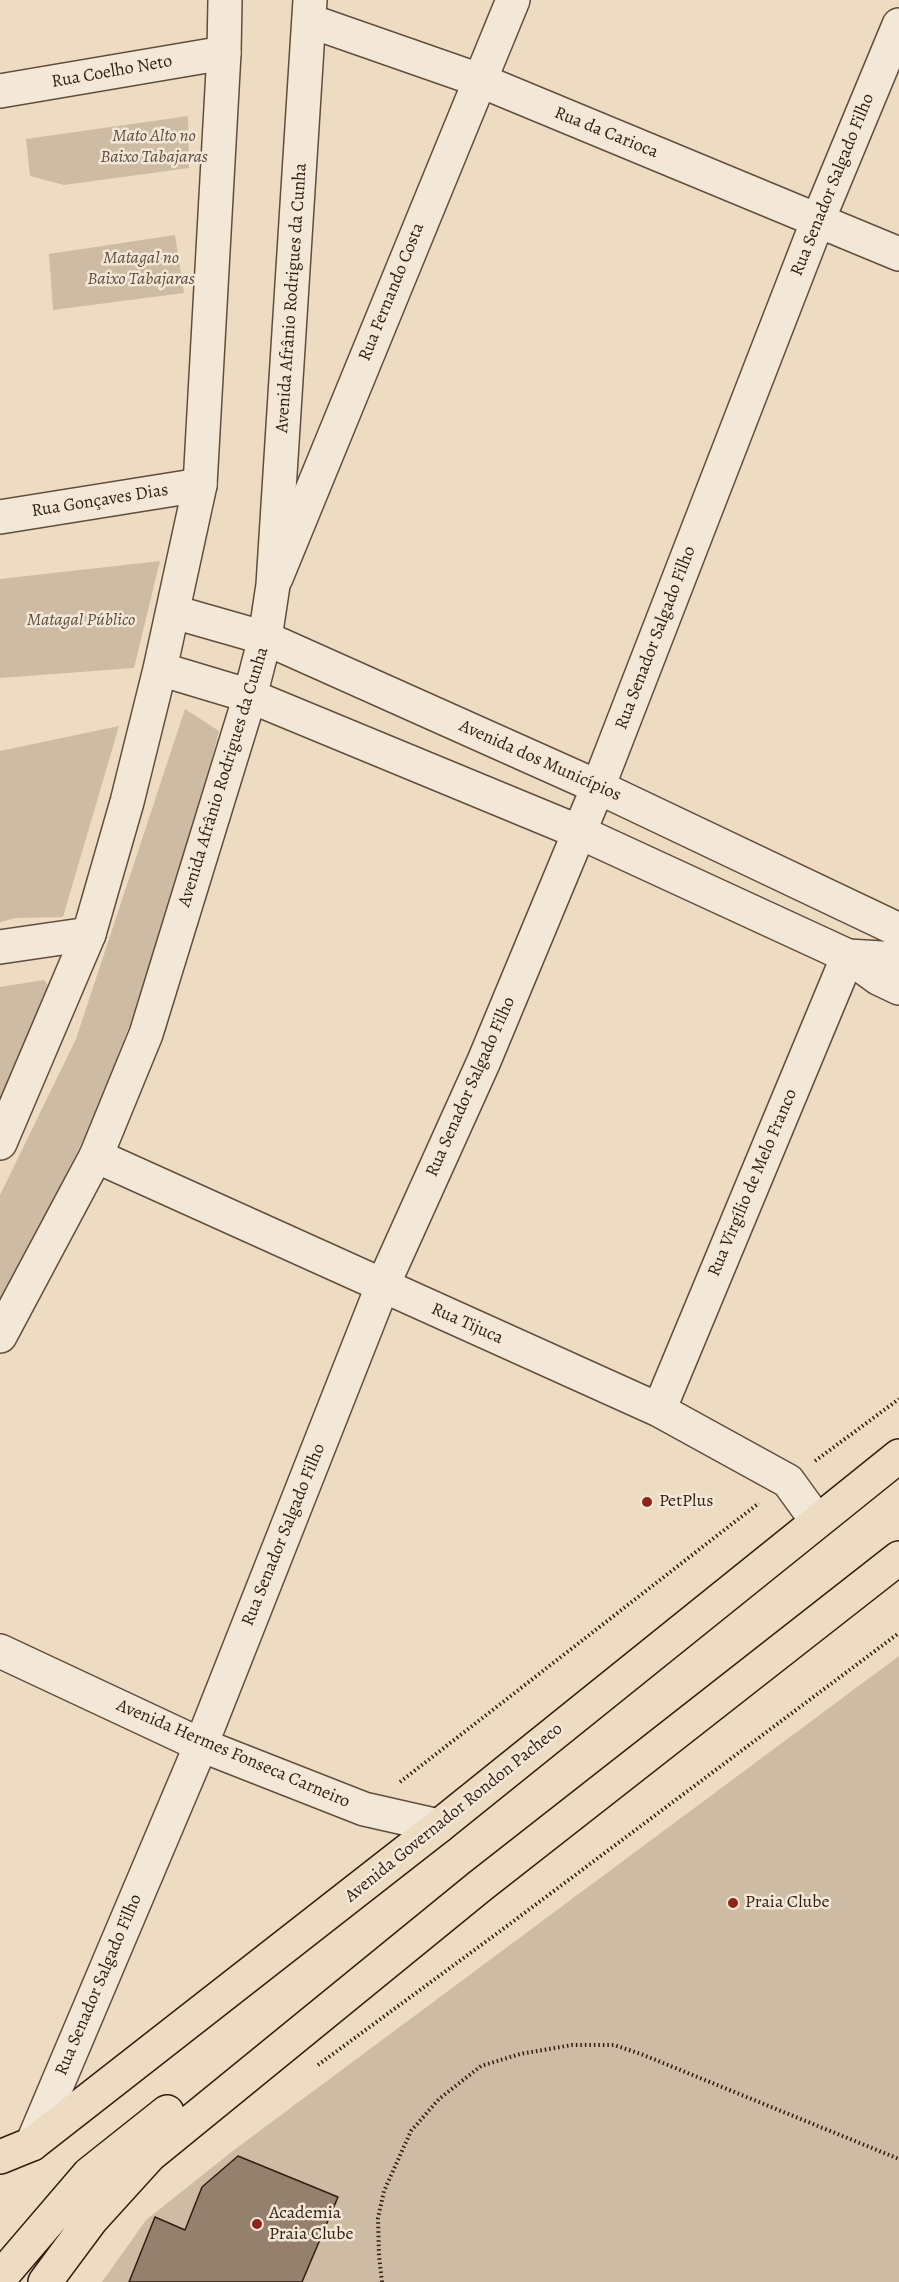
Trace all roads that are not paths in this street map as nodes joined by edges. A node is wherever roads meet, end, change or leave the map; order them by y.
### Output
1 (225, 0) edge
2 (513, 0) edge
3 (310, 10) edge
4 (899, 25) edge
5 (224, 53) junction
6 (479, 80) junction
7 (0, 91) edge
8 (818, 220) junction
9 (899, 254) edge
10 (200, 485) junction
11 (0, 517) edge
12 (273, 585) junction
13 (174, 612) junction
14 (265, 638) junction
15 (160, 669) junction
16 (250, 696) junction
17 (598, 787) junction
18 (579, 832) junction
19 (899, 930) edge
20 (89, 934) junction
21 (0, 947) edge
22 (848, 956) junction
23 (899, 959) edge
24 (899, 988) edge
25 (0, 1143) edge
26 (96, 1156) junction
27 (382, 1287) junction
28 (0, 1336) edge
29 (659, 1410) junction
30 (899, 1456) edge
31 (817, 1521) junction
32 (899, 1558) edge
33 (0, 1651) edge
34 (201, 1745) junction
35 (439, 1826) junction
36 (254, 2070) junction
37 (32, 2144) junction
38 (0, 2157) edge
39 (0, 2278) edge
40 (45, 2282) edge

1 - 5 street
2 - 6 street, Rua Fernando Costa
3 - 6 street, Rua da Carioca
3 - 12 street, Avenida Afrânio Rodrigues da Cunha
4 - 8 street, Rua Senador Salgado Filho
5 - 7 street, Rua Coelho Neto
5 - 10 street
6 - 8 street, Rua da Carioca
6 - 12 street, Rua Fernando Costa
8 - 9 street, Rua da Carioca
8 - 17 street, Rua Senador Salgado Filho
10 - 11 street, Rua Gonçaves Dias
10 - 13 street
12 - 14 street, Avenida Afrânio Rodrigues da Cunha
13 - 14 street, Avenida dos Municípios
13 - 15 street
14 - 16 street, Avenida Afrânio Rodrigues da Cunha
14 - 17 street, Avenida dos Municípios
15 - 16 street
15 - 20 street
16 - 18 street
16 - 26 street, Avenida Afrânio Rodrigues da Cunha
17 - 18 street, Rua Senador Salgado Filho
17 - 19 street, Avenida dos Municípios
18 - 22 street
18 - 27 street, Rua Senador Salgado Filho
20 - 21 street
20 - 25 street
22 - 23 street
22 - 24 street
22 - 29 street, Rua Virgílio de Melo Franco
26 - 27 street, Rua Tijuca
26 - 28 street, Avenida Afrânio Rodrigues da Cunha
27 - 29 street, Rua Tijuca
27 - 34 street, Rua Senador Salgado Filho
29 - 31 street, Rua Tijuca
30 - 31 main road, Avenida Governador Rondon Pacheco
31 - 35 main road, Avenida Governador Rondon Pacheco
32 - 36 main road
33 - 34 street, Avenida Hermes Fonseca Carneiro
34 - 35 street, Avenida Hermes Fonseca Carneiro
34 - 37 street, Rua Senador Salgado Filho
35 - 37 main road, Avenida Governador Rondon Pacheco
36 - 39 main road
36 - 40 main road
37 - 38 main road, Avenida Governador Rondon Pacheco

